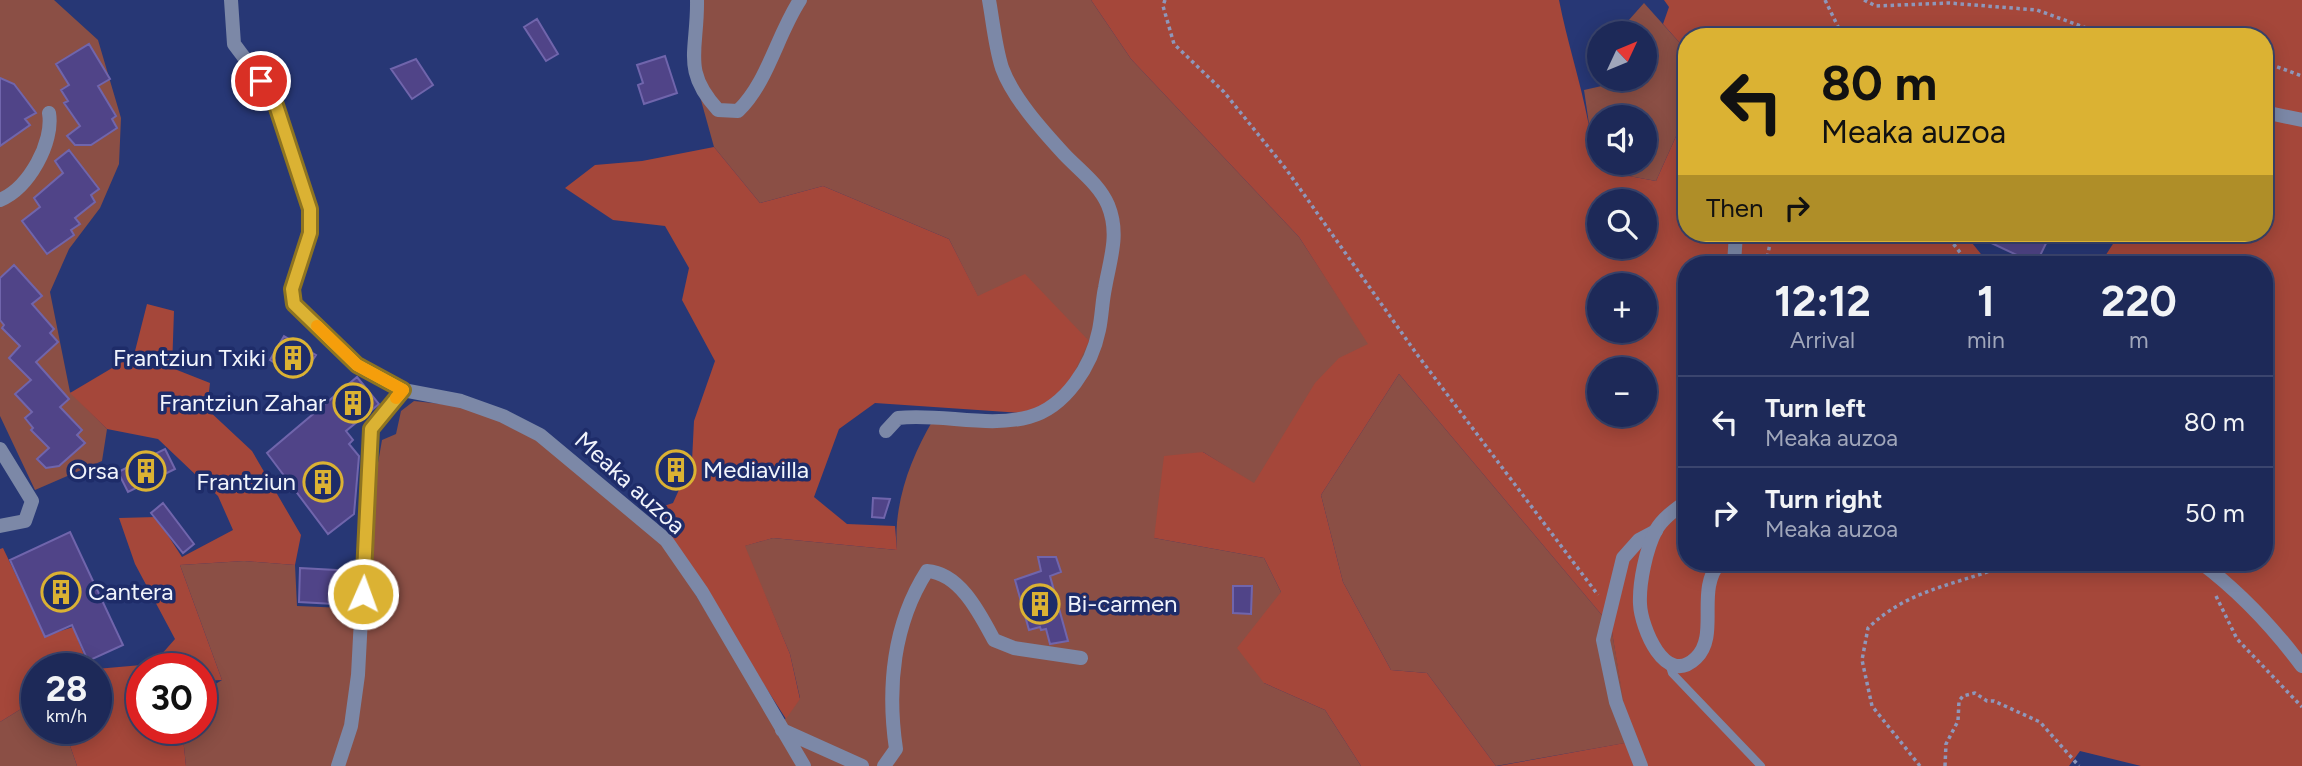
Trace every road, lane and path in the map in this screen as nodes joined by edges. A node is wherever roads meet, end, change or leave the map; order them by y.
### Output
1 (231, 0) edge
2 (697, 0) edge
3 (800, 0) edge
4 (989, 0) edge
5 (1165, 0) edge
6 (1825, 0) edge
7 (1864, 0) edge
8 (1839, 28) edge
9 (2086, 28) edge
10 (2273, 65) edge
11 (2302, 76) edge
12 (49, 113) dead end
13 (2273, 114) edge
14 (2302, 120) edge
15 (0, 200) edge
16 (1952, 242) edge
17 (1963, 256) edge
18 (403, 390) junction
19 (886, 431) dead end
20 (0, 449) edge
21 (1678, 508) edge
22 (0, 526) edge
23 (1656, 531) junction
24 (1715, 571) edge
25 (1991, 571) edge
26 (2212, 571) edge
27 (2220, 603) dead end
28 (1610, 611) junction
29 (1081, 658) dead end
30 (1669, 663) junction
31 (2302, 666) edge
32 (2302, 707) edge
33 (782, 730) junction
34 (338, 766) edge
35 (804, 766) edge
36 (862, 766) edge
37 (884, 766) edge
38 (1641, 766) edge
39 (1762, 766) edge
40 (1920, 766) edge
41 (1945, 766) edge
42 (2079, 766) edge

1 - 18 street, Meaka auzoa
2 - 3 street
4 - 19 street
5 - 28 path
6 - 8 path
7 - 9 path
10 - 11 path
12 - 15 street
13 - 14 street
16 - 17 path
18 - 33 street, Meaka auzoa
18 - 34 street
20 - 22 street
21 - 23 street
23 - 28 street
23 - 30 street
24 - 30 street
25 - 40 path
26 - 31 street
27 - 32 path
28 - 38 street
29 - 37 street
30 - 39 lane
33 - 35 street, Meaka auzoa
33 - 36 street
41 - 42 path

